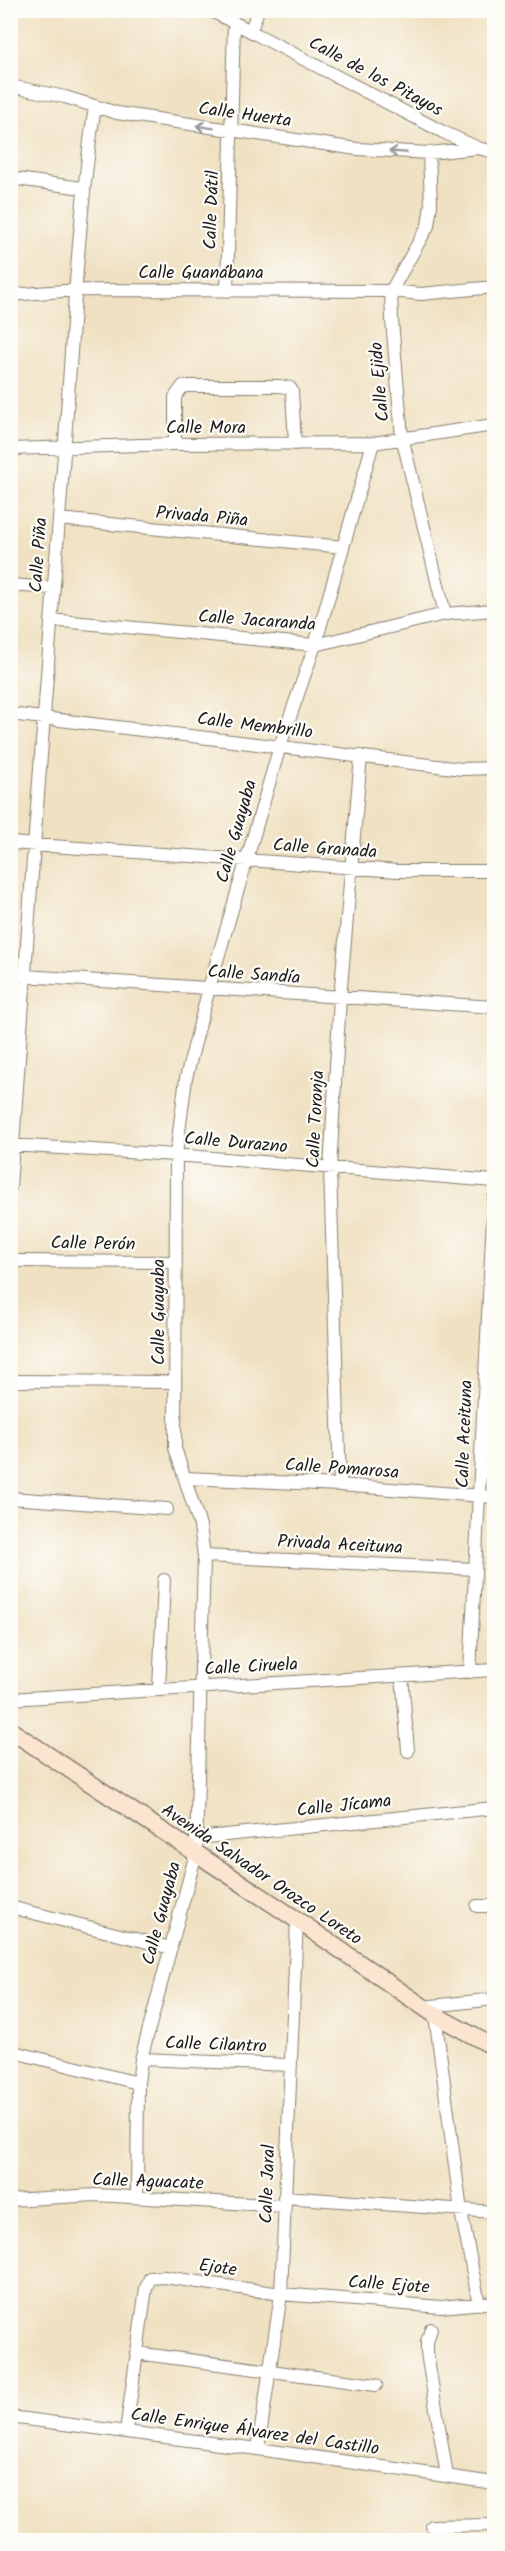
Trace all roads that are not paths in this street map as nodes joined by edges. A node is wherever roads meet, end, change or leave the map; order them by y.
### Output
1 (210, 10) edge
2 (258, 10) edge
3 (234, 22) junction
4 (251, 30) junction
5 (10, 86) edge
6 (94, 106) junction
7 (232, 130) junction
8 (478, 148) junction
9 (495, 152) edge
10 (429, 153) junction
11 (10, 178) edge
12 (82, 188) junction
13 (495, 287) edge
14 (77, 290) junction
15 (227, 291) junction
16 (391, 291) junction
17 (10, 295) edge
18 (495, 425) edge
19 (402, 437) junction
20 (373, 443) junction
21 (175, 444) junction
22 (295, 444) junction
23 (64, 448) junction
24 (10, 449) edge
25 (59, 519) junction
26 (343, 547) junction
27 (10, 585) edge
28 (53, 588) junction
29 (495, 610) edge
30 (445, 614) junction
31 (51, 620) junction
32 (315, 645) junction
33 (10, 714) edge
34 (43, 718) junction
35 (280, 746) junction
36 (361, 756) junction
37 (495, 768) edge
38 (10, 843) edge
39 (33, 845) junction
40 (246, 861) junction
41 (351, 868) junction
42 (495, 871) edge
43 (10, 975) edge
44 (24, 976) junction
45 (209, 988) junction
46 (340, 998) junction
47 (495, 1007) edge
48 (12, 1145) edge
49 (176, 1155) junction
50 (330, 1168) junction
51 (495, 1181) edge
52 (10, 1187) edge
53 (495, 1198) edge
54 (10, 1260) edge
55 (176, 1262) junction
56 (490, 1360) edge
57 (10, 1381) edge
58 (175, 1382) junction
59 (186, 1478) junction
60 (340, 1485) junction
61 (479, 1496) junction
62 (495, 1497) edge
63 (10, 1498) edge
64 (167, 1509) dead end
65 (204, 1556) junction
66 (475, 1569) junction
67 (165, 1581) dead end
68 (495, 1670) edge
69 (470, 1672) junction
70 (402, 1676) junction
71 (200, 1687) junction
72 (159, 1689) junction
73 (10, 1699) edge
74 (10, 1730) edge
75 (408, 1751) dead end
76 (495, 1808) edge
77 (196, 1845) junction
78 (477, 1906) dead end
79 (495, 1906) edge
80 (10, 1907) edge
81 (297, 1920) junction
82 (171, 1948) junction
83 (495, 1999) edge
84 (429, 2011) junction
85 (495, 2046) edge
86 (10, 2051) edge
87 (141, 2059) junction
88 (289, 2065) junction
89 (138, 2083) junction
90 (137, 2197) junction
91 (10, 2200) edge
92 (284, 2202) junction
93 (461, 2211) junction
94 (495, 2212) edge
95 (281, 2294) junction
96 (495, 2302) edge
97 (478, 2304) junction
98 (432, 2329) dead end
99 (136, 2353) junction
100 (270, 2372) junction
101 (376, 2385) dead end
102 (10, 2416) edge
103 (126, 2431) junction
104 (258, 2449) junction
105 (447, 2476) junction
106 (495, 2483) edge
107 (495, 2525) edge
108 (432, 2526) dead end

1 - 3 street, Calle de los Pitayos
2 - 4 street
3 - 4 street, Calle de los Pitayos
3 - 7 street, Calle Dátil
4 - 8 street, Calle de los Pitayos
5 - 6 street, Calle Huerta
7 -> 6 street, Calle Huerta
6 - 12 street, Calle Piña
10 -> 7 street, Calle Huerta
7 - 15 street, Calle Dátil
8 - 9 street, Calle de los Pitayos
8 - 10 street, Calle Huerta
10 - 16 street
11 - 12 street
12 - 14 street, Calle Piña
13 - 16 street, Calle Guanábana
14 - 15 street, Calle Guanábana
14 - 17 street, Calle Guanábana
14 - 23 street, Calle Piña
15 - 16 street, Calle Guanábana
16 - 19 street, Calle Ejido
18 - 19 street, Calle Mora
19 - 20 street, Calle Mora
19 - 30 street, Calle Ejido
20 - 22 street, Calle Mora
20 - 26 street, Calle Guayaba
21 - 22 street, Calle Mora
21 - 22 street
21 - 23 street, Calle Mora
23 - 24 street, Calle Mora
23 - 25 street, Calle Piña
25 - 26 street, Privada Piña
25 - 28 street, Calle Piña
26 - 32 street, Calle Guayaba
27 - 28 street
28 - 31 street, Calle Piña
29 - 30 street, Calle Jacaranda
30 - 32 street, Calle Jacaranda
31 - 32 street, Calle Jacaranda
31 - 34 street, Calle Piña
32 - 35 street, Calle Guayaba
33 - 34 street, Calle Membrillo
34 - 35 street, Calle Membrillo
34 - 39 street, Calle Piña
35 - 36 street, Calle Membrillo
35 - 40 street, Calle Guayaba
36 - 37 street, Calle Membrillo
36 - 41 street, Calle Toronja
38 - 39 street, Calle Granada
39 - 40 street, Calle Granada
39 - 44 street, Calle Piña
40 - 41 street, Calle Granada
40 - 45 street, Calle Guayaba
41 - 42 street, Calle Granada
41 - 46 street, Calle Toronja
43 - 44 street, Calle Sandía
44 - 45 street, Calle Sandía
44 - 48 street, Calle Piña
45 - 46 street, Calle Sandía
45 - 49 street, Calle Guayaba
46 - 47 street, Calle Sandía
46 - 50 street, Calle Toronja
48 - 49 street, Calle Durazno
48 - 52 street, Calle Piña
49 - 50 street, Calle Durazno
49 - 55 street, Calle Guayaba
50 - 51 street, Calle Durazno
50 - 60 street, Calle Toronja
53 - 56 street, Calle Aceituna
54 - 55 street, Calle Perón
55 - 58 street, Calle Guayaba
56 - 61 street, Calle Aceituna
57 - 58 street
58 - 59 street, Calle Guayaba
59 - 60 street, Calle Pomarosa
59 - 65 street, Calle Guayaba
60 - 61 street, Calle Pomarosa
61 - 62 street, Calle Pomarosa
61 - 66 street, Calle Aceituna
63 - 64 street
65 - 66 street, Privada Aceituna
65 - 71 street, Calle Guayaba
66 - 69 street, Calle Aceituna
67 - 72 street
68 - 69 street, Calle Ciruela
69 - 70 street, Calle Ciruela
70 - 71 street, Calle Ciruela
70 - 75 street
71 - 72 street, Calle Ciruela
71 - 77 street, Calle Guayaba
72 - 73 street, Calle Ciruela
74 - 77 street, Avenida Salvador Orozco Loreto
76 - 77 street, Calle Jícama
77 - 81 street, Avenida Salvador Orozco Loreto
77 - 82 street, Calle Guayaba
78 - 79 street
80 - 82 street
81 - 84 street, Avenida Salvador Orozco Loreto
81 - 88 street, Calle Jaral
82 - 87 street, Calle Guayaba
83 - 84 street
84 - 85 street, Avenida Salvador Orozco Loreto
84 - 93 street
86 - 89 street
87 - 88 street, Calle Cilantro
87 - 89 street, Calle Guayaba
88 - 92 street, Calle Jaral
89 - 90 street, Calle Guayaba
90 - 91 street, Calle Aguacate
90 - 92 street, Calle Aguacate
92 - 93 street, Calle Aguacate
92 - 95 street, Calle Jaral
93 - 94 street, Calle Aguacate
93 - 97 street
95 - 97 street, Calle Ejote
95 - 99 street, Ejote
95 - 100 street, Calle Jaral
96 - 97 street, Calle Ejote
98 - 105 street
99 - 100 street
99 - 103 street
100 - 101 street
100 - 104 street, Calle Jaral
102 - 103 street, Calle Enrique Álvarez del Castillo
103 - 104 street, Calle Enrique Álvarez del Castillo
104 - 105 street, Calle Enrique Álvarez del Castillo
105 - 106 street, Calle Enrique Álvarez del Castillo
107 - 108 street

